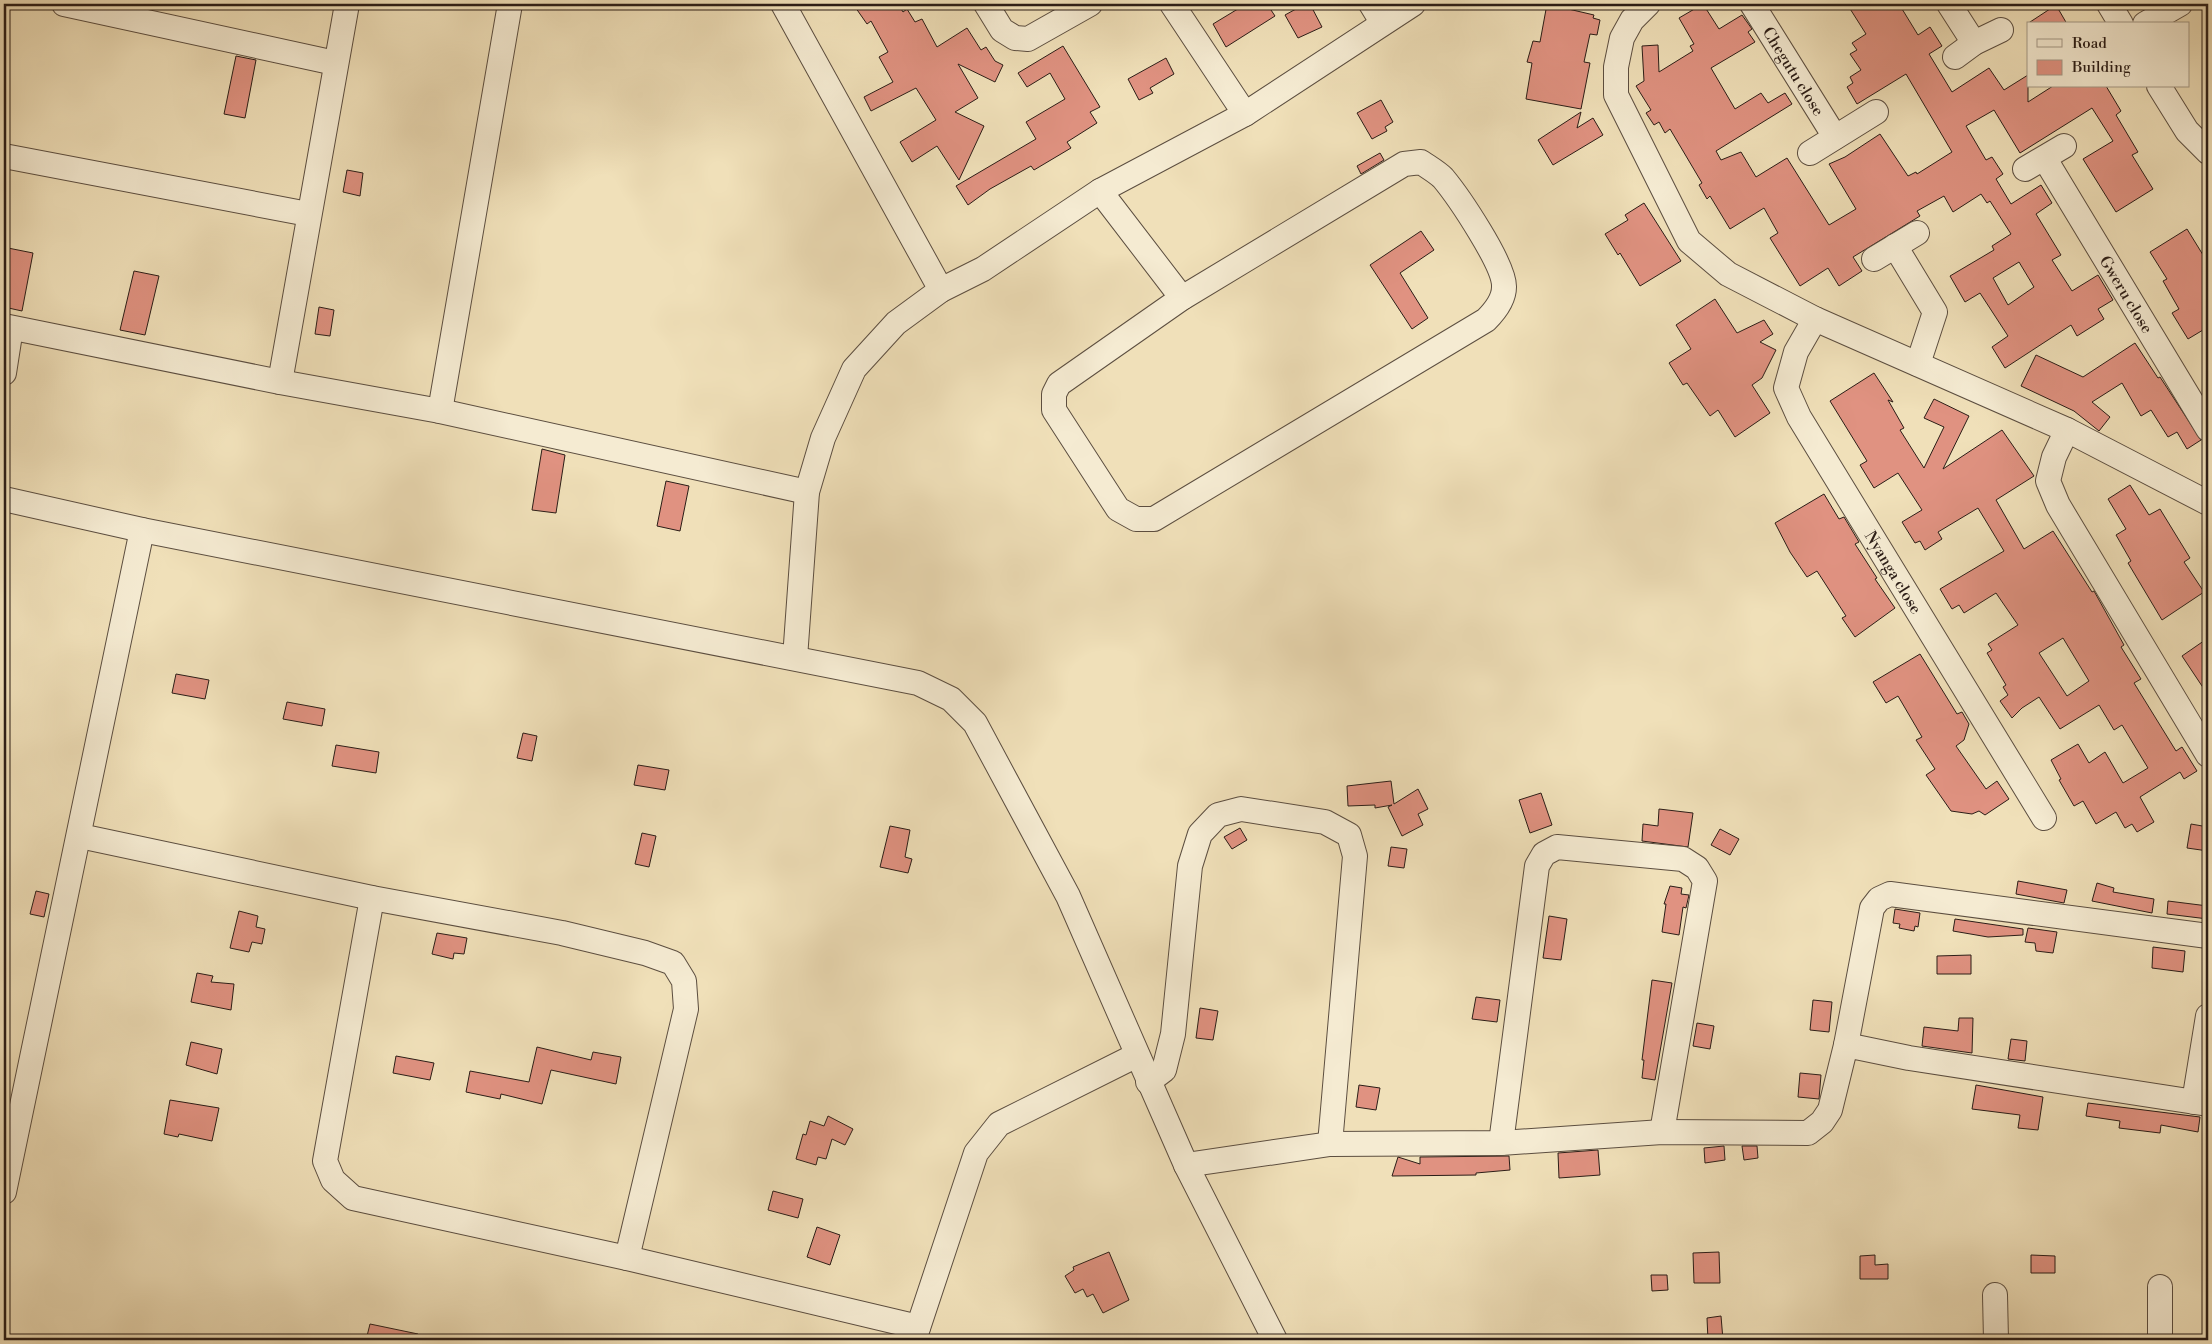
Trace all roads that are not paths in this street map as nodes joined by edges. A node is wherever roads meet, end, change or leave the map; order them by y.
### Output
1 (64, 4) edge
2 (347, 4) edge
3 (510, 4) edge
4 (783, 4) edge
5 (986, 4) edge
6 (1090, 4) edge
7 (1172, 4) edge
8 (1413, 4) edge
9 (1648, 4) edge
10 (1752, 4) edge
11 (1949, 4) edge
12 (2109, 4) edge
13 (2180, 4) edge
14 (1377, 13) edge
15 (2120, 22) edge
16 (2148, 22) edge
17 (2001, 30) dead end
18 (1974, 43) junction
19 (1956, 57) dead end
20 (335, 64) junction
21 (2160, 88) edge
22 (1876, 112) dead end
23 (1245, 114) junction
24 (1835, 137) junction
25 (2208, 152) edge
26 (1810, 153) dead end
27 (4, 156) edge
28 (2045, 158) dead end
29 (1100, 192) junction
30 (308, 214) junction
31 (1917, 233) dead end
32 (1895, 246) junction
33 (1874, 259) dead end
34 (941, 290) junction
35 (1182, 298) junction
36 (1815, 319) junction
37 (7, 327) edge
38 (1918, 364) junction
39 (4, 373) edge
40 (280, 382) junction
41 (440, 411) junction
42 (2208, 429) edge
43 (2067, 430) junction
44 (807, 492) junction
45 (4, 499) edge
46 (2208, 503) edge
47 (142, 530) junction
48 (795, 658) junction
49 (2208, 755) edge
50 (2044, 818) dead end
51 (80, 836) junction
52 (372, 898) junction
53 (2208, 936) edge
54 (2208, 1016) edge
55 (1846, 1045) junction
56 (1137, 1055) junction
57 (1148, 1082) junction
58 (2201, 1103) edge
59 (1662, 1132) junction
60 (1501, 1143) junction
61 (1330, 1144) junction
62 (1186, 1166) junction
63 (4, 1191) edge
64 (627, 1258) junction
65 (2160, 1287) dead end
66 (1996, 1296) dead end
67 (916, 1334) edge
68 (1275, 1340) edge
69 (1996, 1340) edge
70 (2160, 1340) edge

1 - 20 street
2 - 20 street
3 - 41 street
4 - 34 street
5 - 6 street
7 - 23 street
8 - 14 street
9 - 36 street
10 - 24 street, Chegutu close
11 - 18 street
12 - 15 street
13 - 16 street
14 - 23 street
17 - 18 street
18 - 19 street
20 - 30 street
21 - 25 street
22 - 24 street
23 - 29 street
24 - 26 street
27 - 30 street
28 - 42 street, Gweru close
29 - 34 street
29 - 35 street
30 - 40 street
31 - 32 street
32 - 33 street
32 - 38 street
34 - 44 street
35 - 35 street
36 - 38 street
36 - 50 street, Nyanga close
37 - 39 street
37 - 40 street
38 - 43 street
40 - 41 street
41 - 44 street
43 - 46 street
43 - 49 street
44 - 48 street
45 - 47 street
47 - 48 street
47 - 51 street
48 - 56 street
51 - 52 street
51 - 63 street
52 - 64 street
52 - 64 street
53 - 55 street
54 - 58 street
55 - 58 street
55 - 59 street
56 - 57 street
56 - 67 street
57 - 61 street
57 - 62 street
59 - 60 street
59 - 60 street
60 - 61 street
61 - 62 street
62 - 68 street
64 - 67 street
65 - 70 street
66 - 69 street

